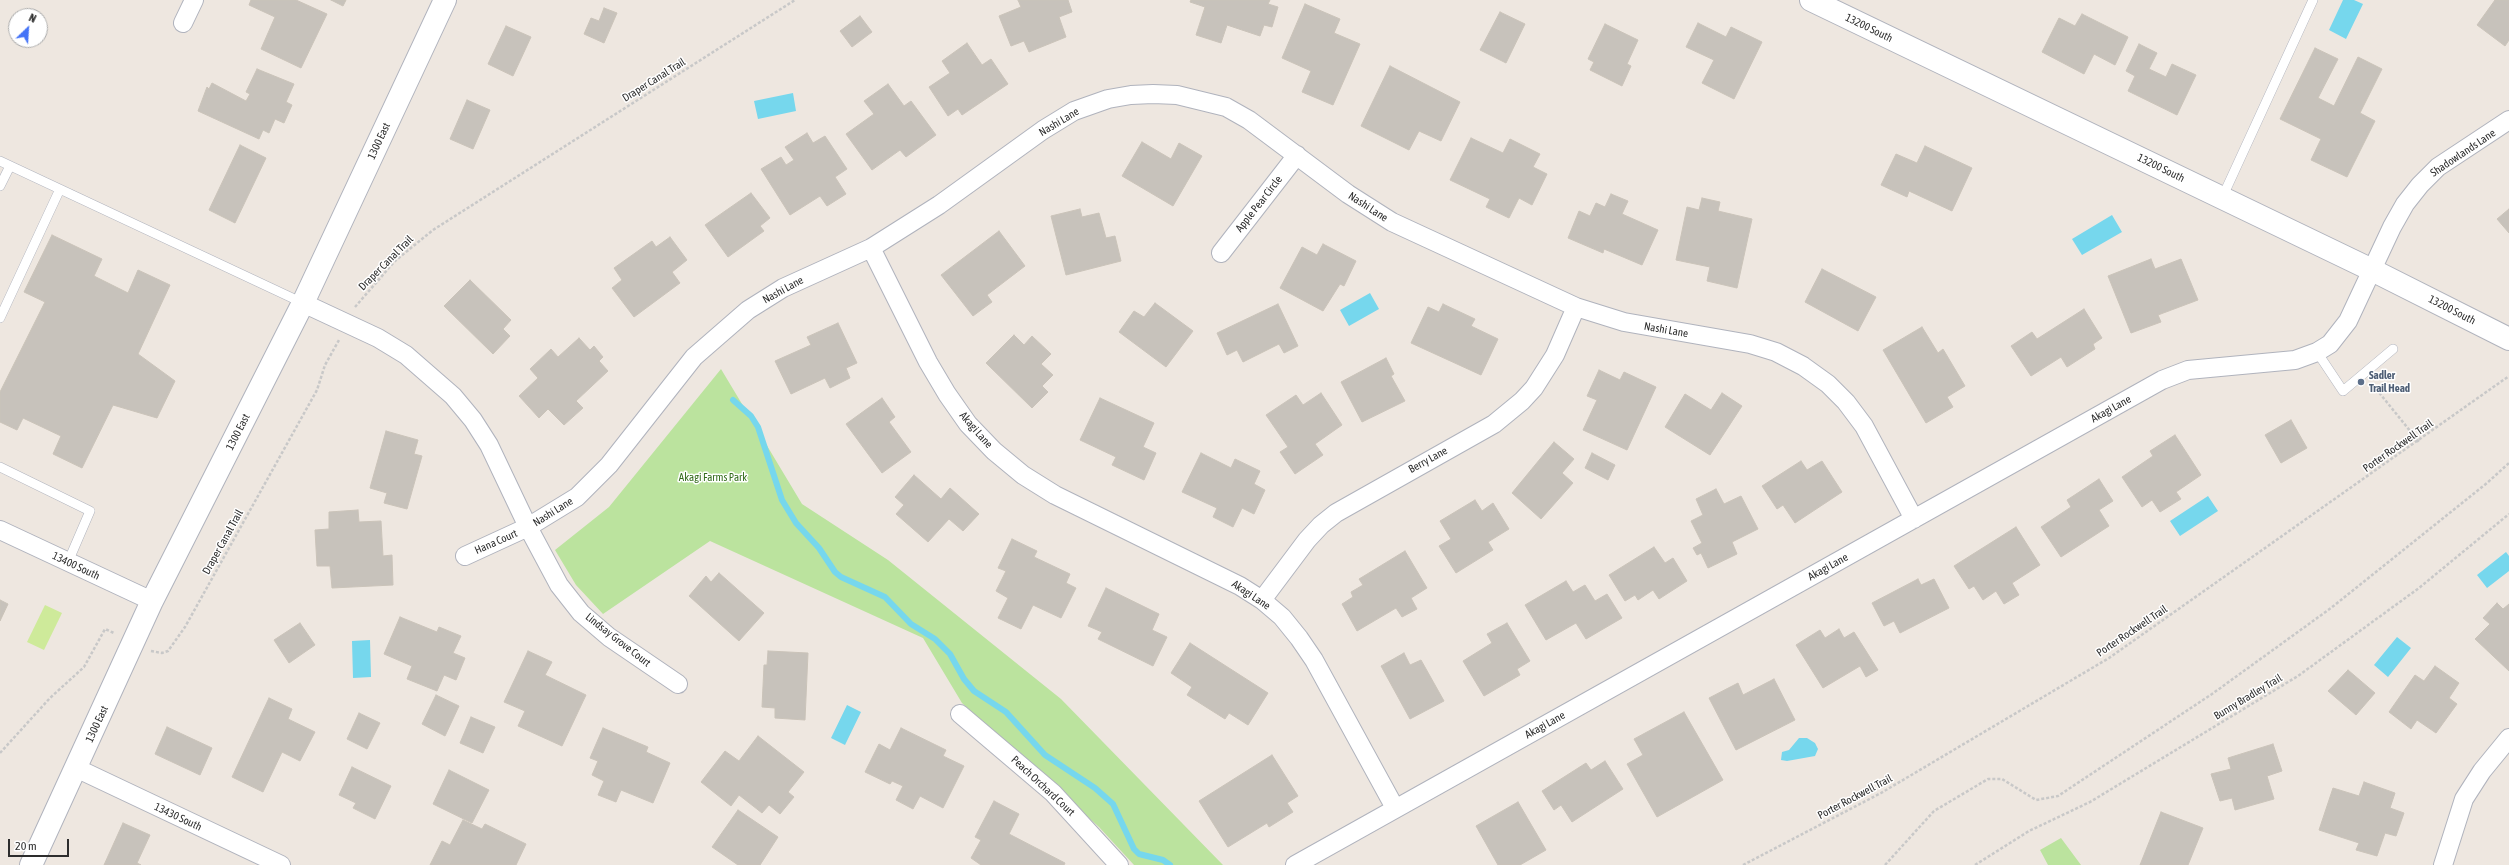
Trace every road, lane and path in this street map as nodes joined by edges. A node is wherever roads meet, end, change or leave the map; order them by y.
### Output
1 (194, 0) edge
2 (445, 0) edge
3 (795, 0) edge
4 (1811, 0) edge
5 (2313, 0) edge
6 (183, 23) dead end
7 (2509, 120) edge
8 (1297, 155) junction
9 (0, 161) edge
10 (10, 166) junction
11 (0, 186) edge
12 (60, 189) junction
13 (2222, 198) junction
14 (871, 248) junction
15 (1221, 253) dead end
16 (2372, 270) junction
17 (303, 303) junction
18 (1576, 307) junction
19 (0, 318) edge
20 (347, 324) junction
21 (2509, 339) edge
22 (2393, 349) dead end
23 (2317, 352) junction
24 (2365, 374) junction
25 (2509, 376) edge
26 (2419, 442) junction
27 (2509, 463) edge
28 (0, 467) edge
29 (2509, 514) edge
30 (1914, 519) junction
31 (528, 527) junction
32 (0, 530) edge
33 (465, 556) dead end
34 (68, 562) junction
35 (1262, 600) junction
36 (152, 601) junction
37 (109, 631) dead end
38 (152, 652) dead end
39 (678, 684) dead end
40 (960, 714) dead end
41 (2509, 738) edge
42 (0, 753) edge
43 (76, 768) junction
44 (1395, 808) junction
45 (31, 865) edge
46 (281, 865) edge
47 (1119, 865) edge
48 (1295, 865) edge
49 (1744, 865) edge
50 (1885, 865) edge
51 (1975, 865) edge
52 (2443, 865) edge

1 - 6 street
2 - 17 main road, 1300 East
3 - 20 path, Draper Canal Trail
4 - 13 main road, 13200 South
5 - 13 lane
7 - 16 street, Shadowlands Lane
8 - 14 street, Nashi Lane
8 - 15 street, Apple Pear Circle
8 - 18 street, Nashi Lane
9 - 10 lane
10 - 11 lane
10 - 12 lane
12 - 17 lane
12 - 19 lane
13 - 16 main road, 13200 South
14 - 31 street, Nashi Lane
14 - 35 street, Akagi Lane
16 - 21 main road, 13200 South
16 - 23 street, Akagi Lane
17 - 20 street, Nashi Lane
17 - 36 main road, 1300 East
18 - 30 street, Nashi Lane
18 - 35 street, Berry Lane
20 - 31 street, Nashi Lane
20 - 38 path, Draper Canal Trail
22 - 24 lane
23 - 24 lane
23 - 30 street, Akagi Lane
24 - 26 path
25 - 26 path, Porter Rockwell Trail
26 - 49 path, Porter Rockwell Trail
27 - 50 path
28 - 34 lane
29 - 51 path, Bunny Bradley Trail
30 - 44 street, Akagi Lane
31 - 33 street, Hana Court
31 - 39 street, Lindsay Grove Court
32 - 34 street, 13400 South
34 - 36 street, 13400 South
35 - 44 street, Akagi Lane
36 - 43 main road, 1300 East
37 - 42 path
40 - 47 street, Peach Orchard Court
41 - 52 street
43 - 45 main road, 1300 East
43 - 46 street, 13430 South
44 - 48 street

